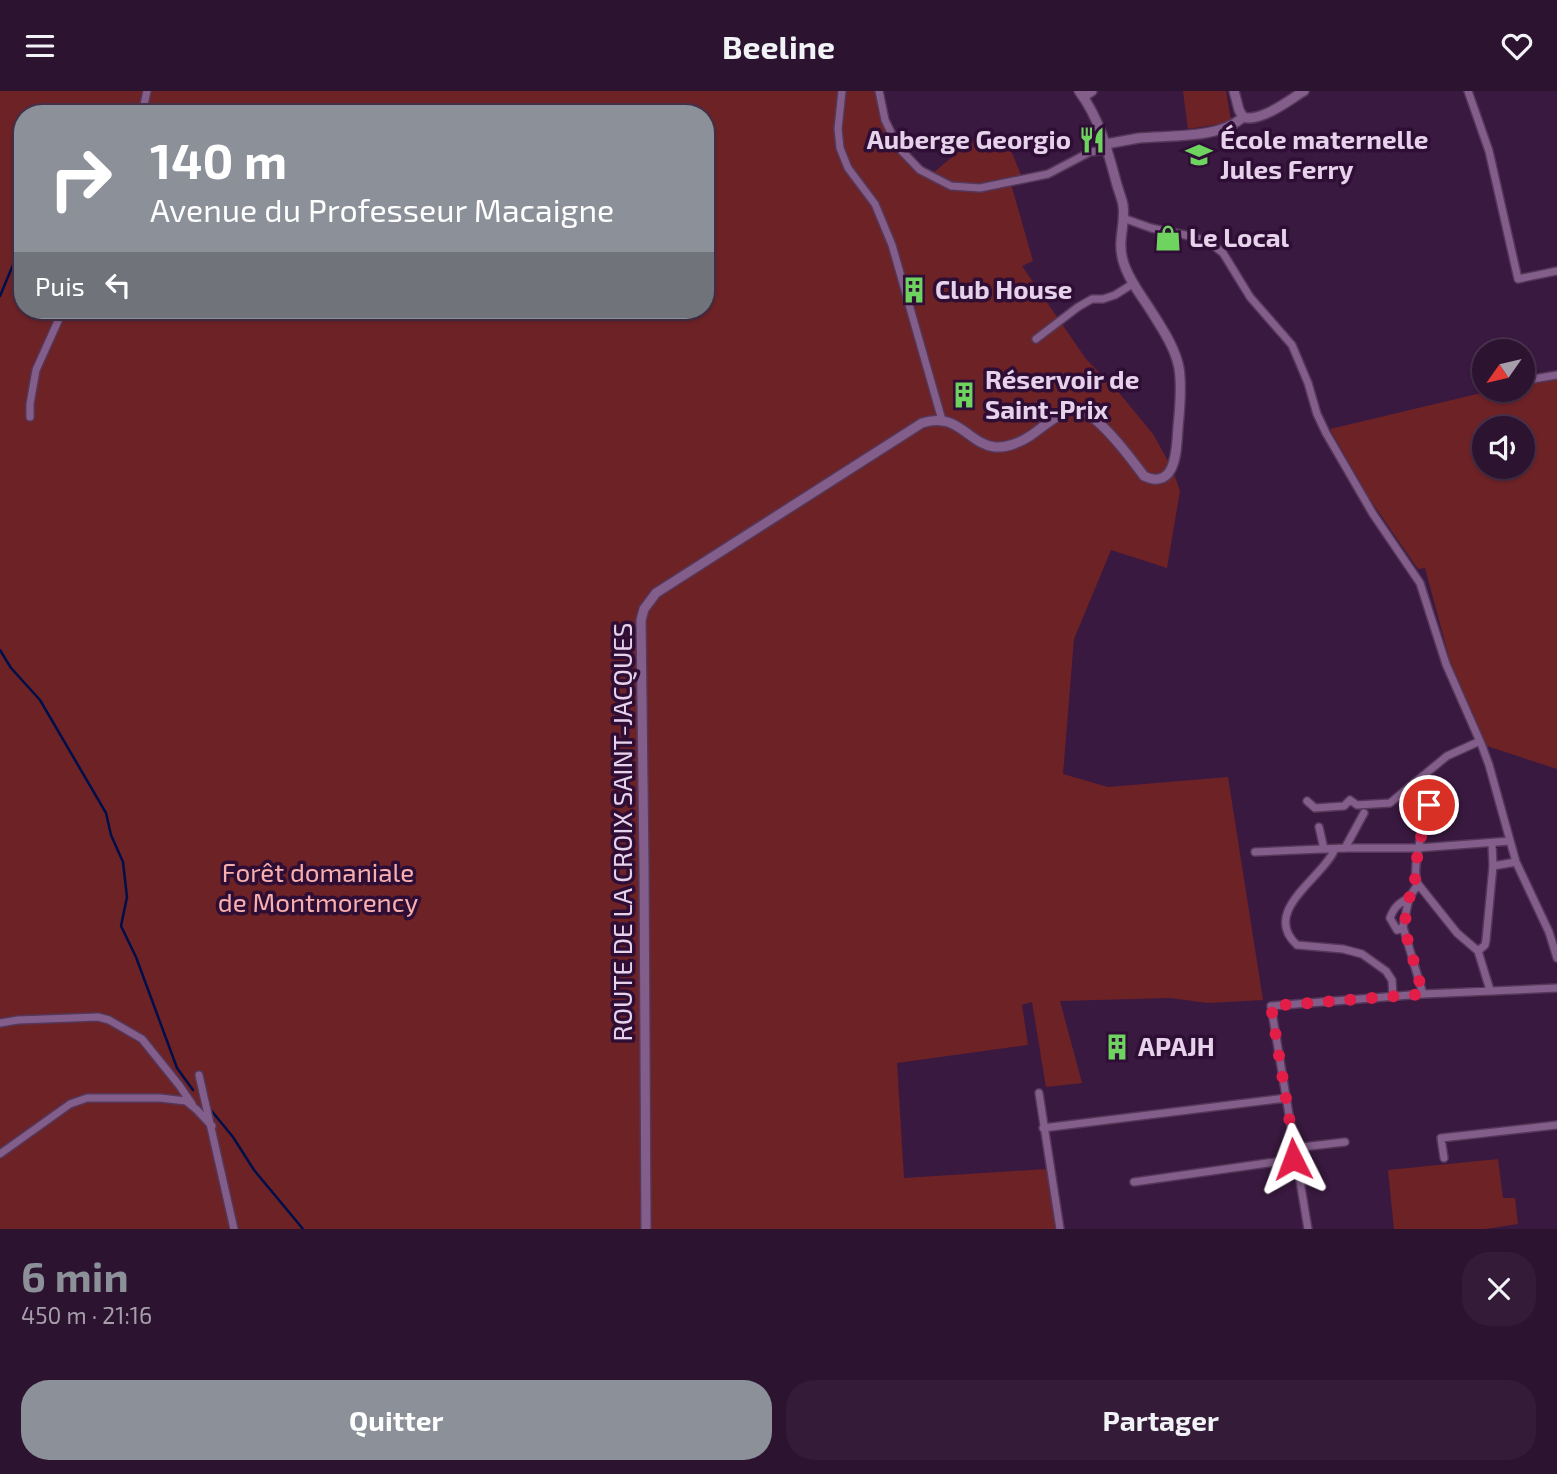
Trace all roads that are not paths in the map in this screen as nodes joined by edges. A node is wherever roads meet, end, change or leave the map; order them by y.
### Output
1 (842, 91) edge
2 (879, 91) edge
3 (1092, 91) edge
4 (1234, 91) edge
5 (1304, 91) edge
6 (1468, 91) edge
7 (1081, 94) edge
8 (1243, 117) junction
9 (1107, 147) junction
10 (1123, 218) junction
11 (1557, 271) edge
12 (1134, 283) junction
13 (59, 319) edge
14 (1036, 339) dead end
15 (1557, 375) edge
16 (1535, 379) edge
17 (30, 417) dead end
18 (942, 420) junction
19 (1480, 741) junction
20 (1307, 801) dead end
21 (1429, 805) dead end
22 (1364, 813) dead end
23 (1319, 827) dead end
24 (1510, 841) junction
25 (1492, 843) junction
26 (1345, 848) junction
27 (1324, 849) junction
28 (1335, 849) junction
29 (1418, 849) junction
30 (1255, 852) dead end
31 (1516, 862) junction
32 (1493, 866) junction
33 (1418, 884) junction
34 (1409, 898) junction
35 (1404, 927) junction
36 (1478, 951) junction
37 (1557, 958) edge
38 (1557, 988) edge
39 (1490, 990) junction
40 (1423, 994) junction
41 (1393, 997) junction
42 (0, 1023) edge
43 (199, 1075) dead end
44 (1039, 1093) dead end
45 (1286, 1098) junction
46 (197, 1110) junction
47 (1557, 1125) edge
48 (212, 1126) junction
49 (1043, 1128) junction
50 (1345, 1142) dead end
51 (1294, 1148) junction
52 (0, 1154) edge
53 (1444, 1158) dead end
54 (1296, 1159) junction
55 (1134, 1182) dead end
56 (234, 1229) edge
57 (646, 1229) edge
58 (1060, 1229) edge
59 (1308, 1229) edge

1 - 18 street
2 - 9 street
3 - 7 street
4 - 8 street
5 - 8 street
6 - 11 street
7 - 9 street
8 - 9 street
9 - 10 street
10 - 12 street
10 - 19 street
12 - 14 street
12 - 18 street
13 - 17 street
15 - 16 street
18 - 57 street, ROUTE DE LA CROIX SAINT-JACQUES
19 - 20 street
19 - 24 street
21 - 29 street
22 - 26 street
23 - 27 street
24 - 25 street
24 - 31 street
25 - 29 street
25 - 32 street
26 - 28 street
26 - 29 street
27 - 28 street
27 - 30 street
28 - 41 street
29 - 33 street
31 - 32 street
31 - 37 street
32 - 36 street
33 - 34 street
33 - 36 street
34 - 35 street
34 - 35 street
35 - 40 street
36 - 39 street
38 - 39 street
39 - 40 street
40 - 41 street
41 - 45 street
42 - 46 street
43 - 48 street
44 - 49 street
45 - 49 street
45 - 51 street
46 - 48 street
46 - 52 street
47 - 53 street
48 - 56 street
49 - 58 street
50 - 51 street
51 - 54 street
54 - 55 street
54 - 59 street

